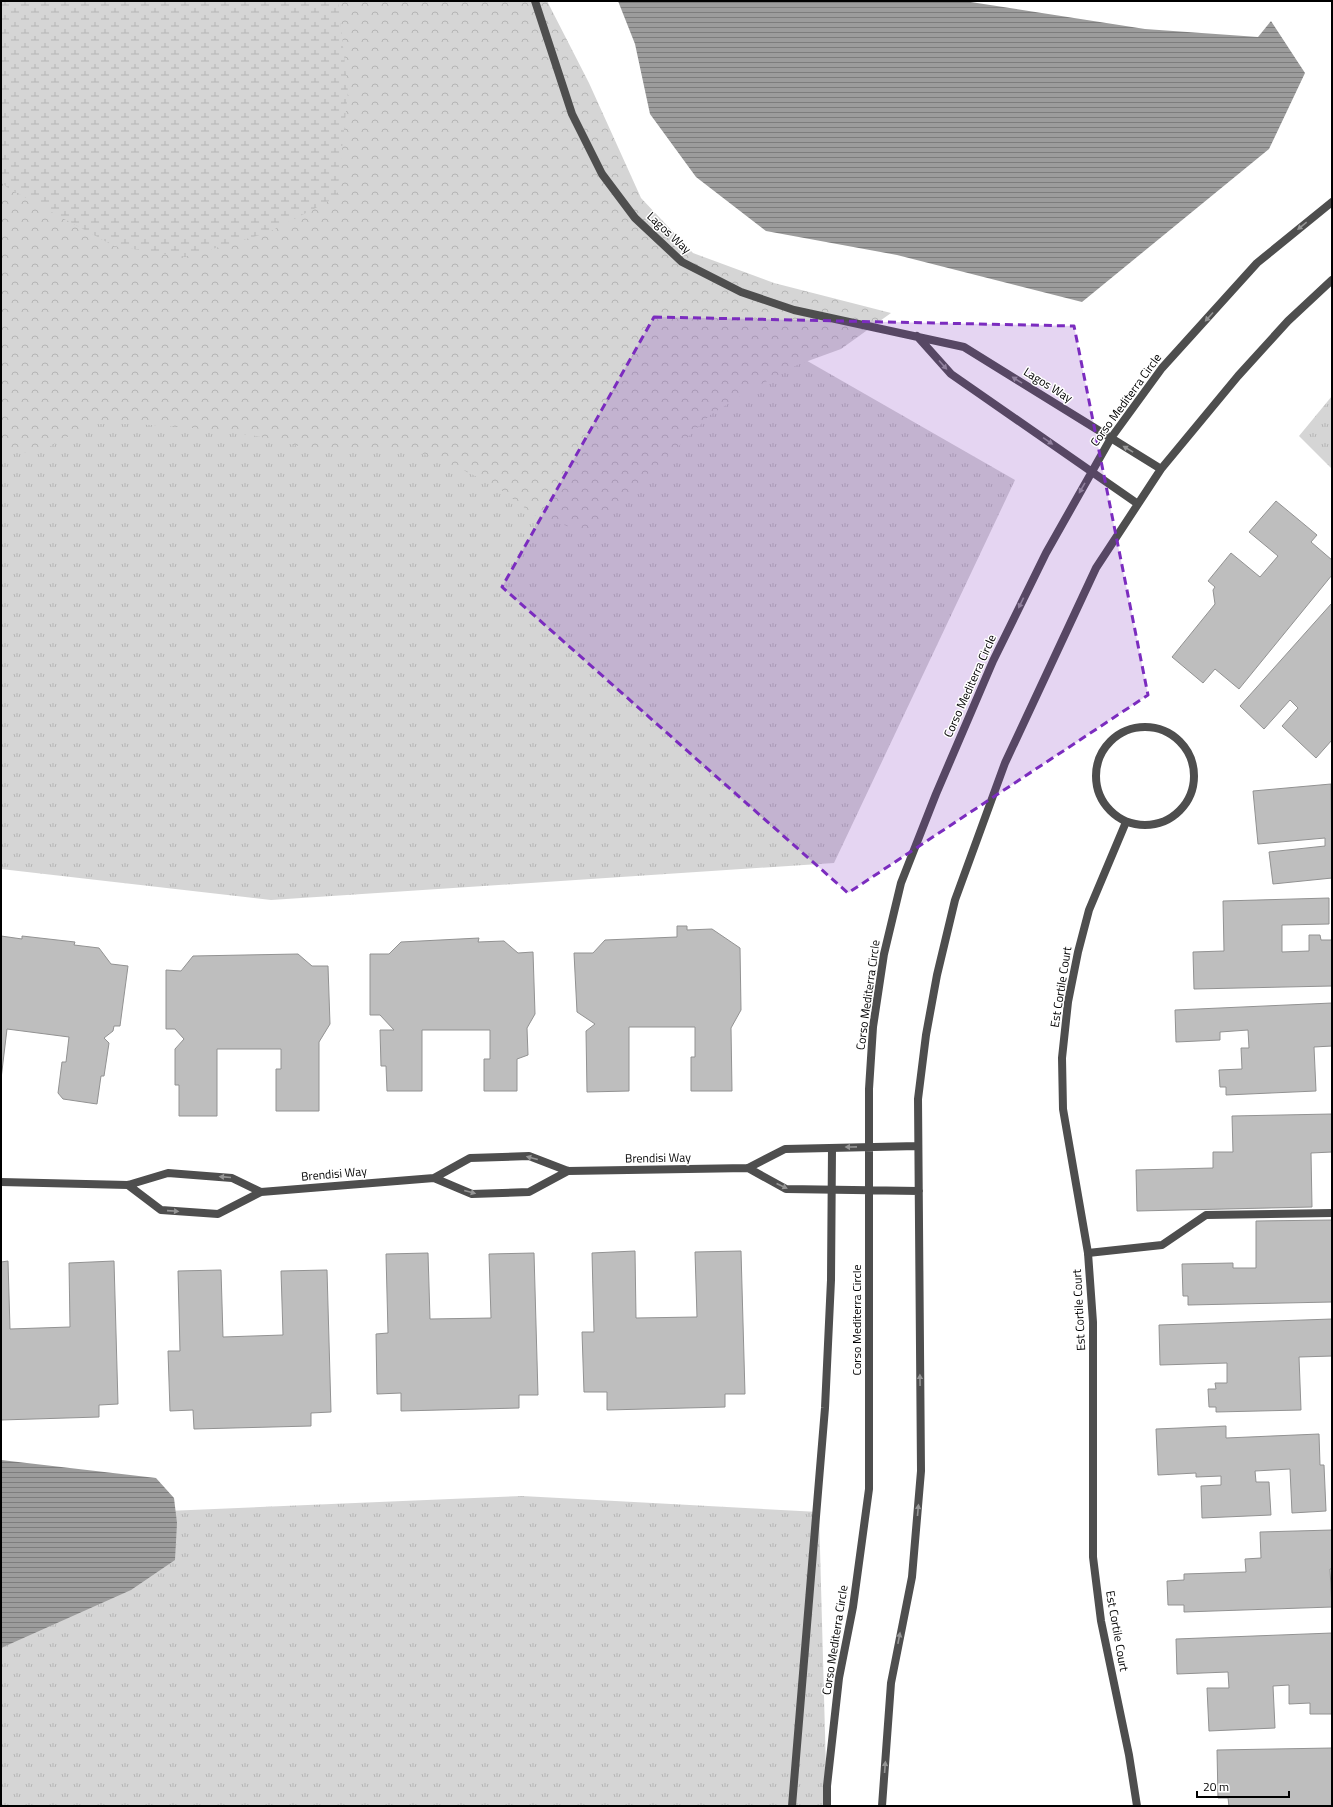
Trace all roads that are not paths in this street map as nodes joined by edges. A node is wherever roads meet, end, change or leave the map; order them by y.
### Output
1 (535, 1) edge
2 (1332, 202) edge
3 (1332, 280) edge
4 (917, 336) junction
5 (1111, 438) junction
6 (1161, 469) junction
7 (1092, 472) junction
8 (1138, 504) junction
9 (1126, 822) junction
10 (918, 1146) junction
11 (868, 1147) junction
12 (832, 1148) junction
13 (748, 1168) junction
14 (568, 1171) junction
15 (434, 1178) junction
16 (1, 1182) edge
17 (128, 1185) junction
18 (832, 1190) junction
19 (868, 1190) junction
20 (919, 1191) junction
21 (261, 1192) junction
22 (1332, 1213) edge
23 (1088, 1253) junction
24 (792, 1806) edge
25 (827, 1806) edge
26 (882, 1806) edge
27 (1137, 1806) edge

1 - 4 street, Lagos Way
2 -> 5 street, Corso Mediterra Circle
3 - 6 street
5 -> 4 street, Lagos Way
4 -> 7 street
6 -> 5 street, Lagos Way
5 - 7 street, Corso Mediterra Circle
6 - 8 street
7 - 8 street
7 -> 11 street, Corso Mediterra Circle
8 - 10 street
9 - 9 street
9 - 23 street, Est Cortile Court
10 - 11 street, Brendisi Way
10 - 20 street
11 -> 12 street, Brendisi Way
11 - 19 street, Corso Mediterra Circle
12 - 13 street, Brendisi Way
12 - 18 street
13 - 14 street, Brendisi Way
13 -> 18 street, Brendisi Way
14 -> 15 street, Brendisi Way
15 -> 14 street, Brendisi Way
15 - 21 street, Brendisi Way
16 - 17 street
21 -> 17 street
17 -> 21 street, Brendisi Way
18 - 19 street, Brendisi Way
18 - 24 street
19 - 20 street, Brendisi Way
19 - 25 street, Corso Mediterra Circle
26 -> 20 street
22 - 23 street
23 - 27 street, Est Cortile Court

